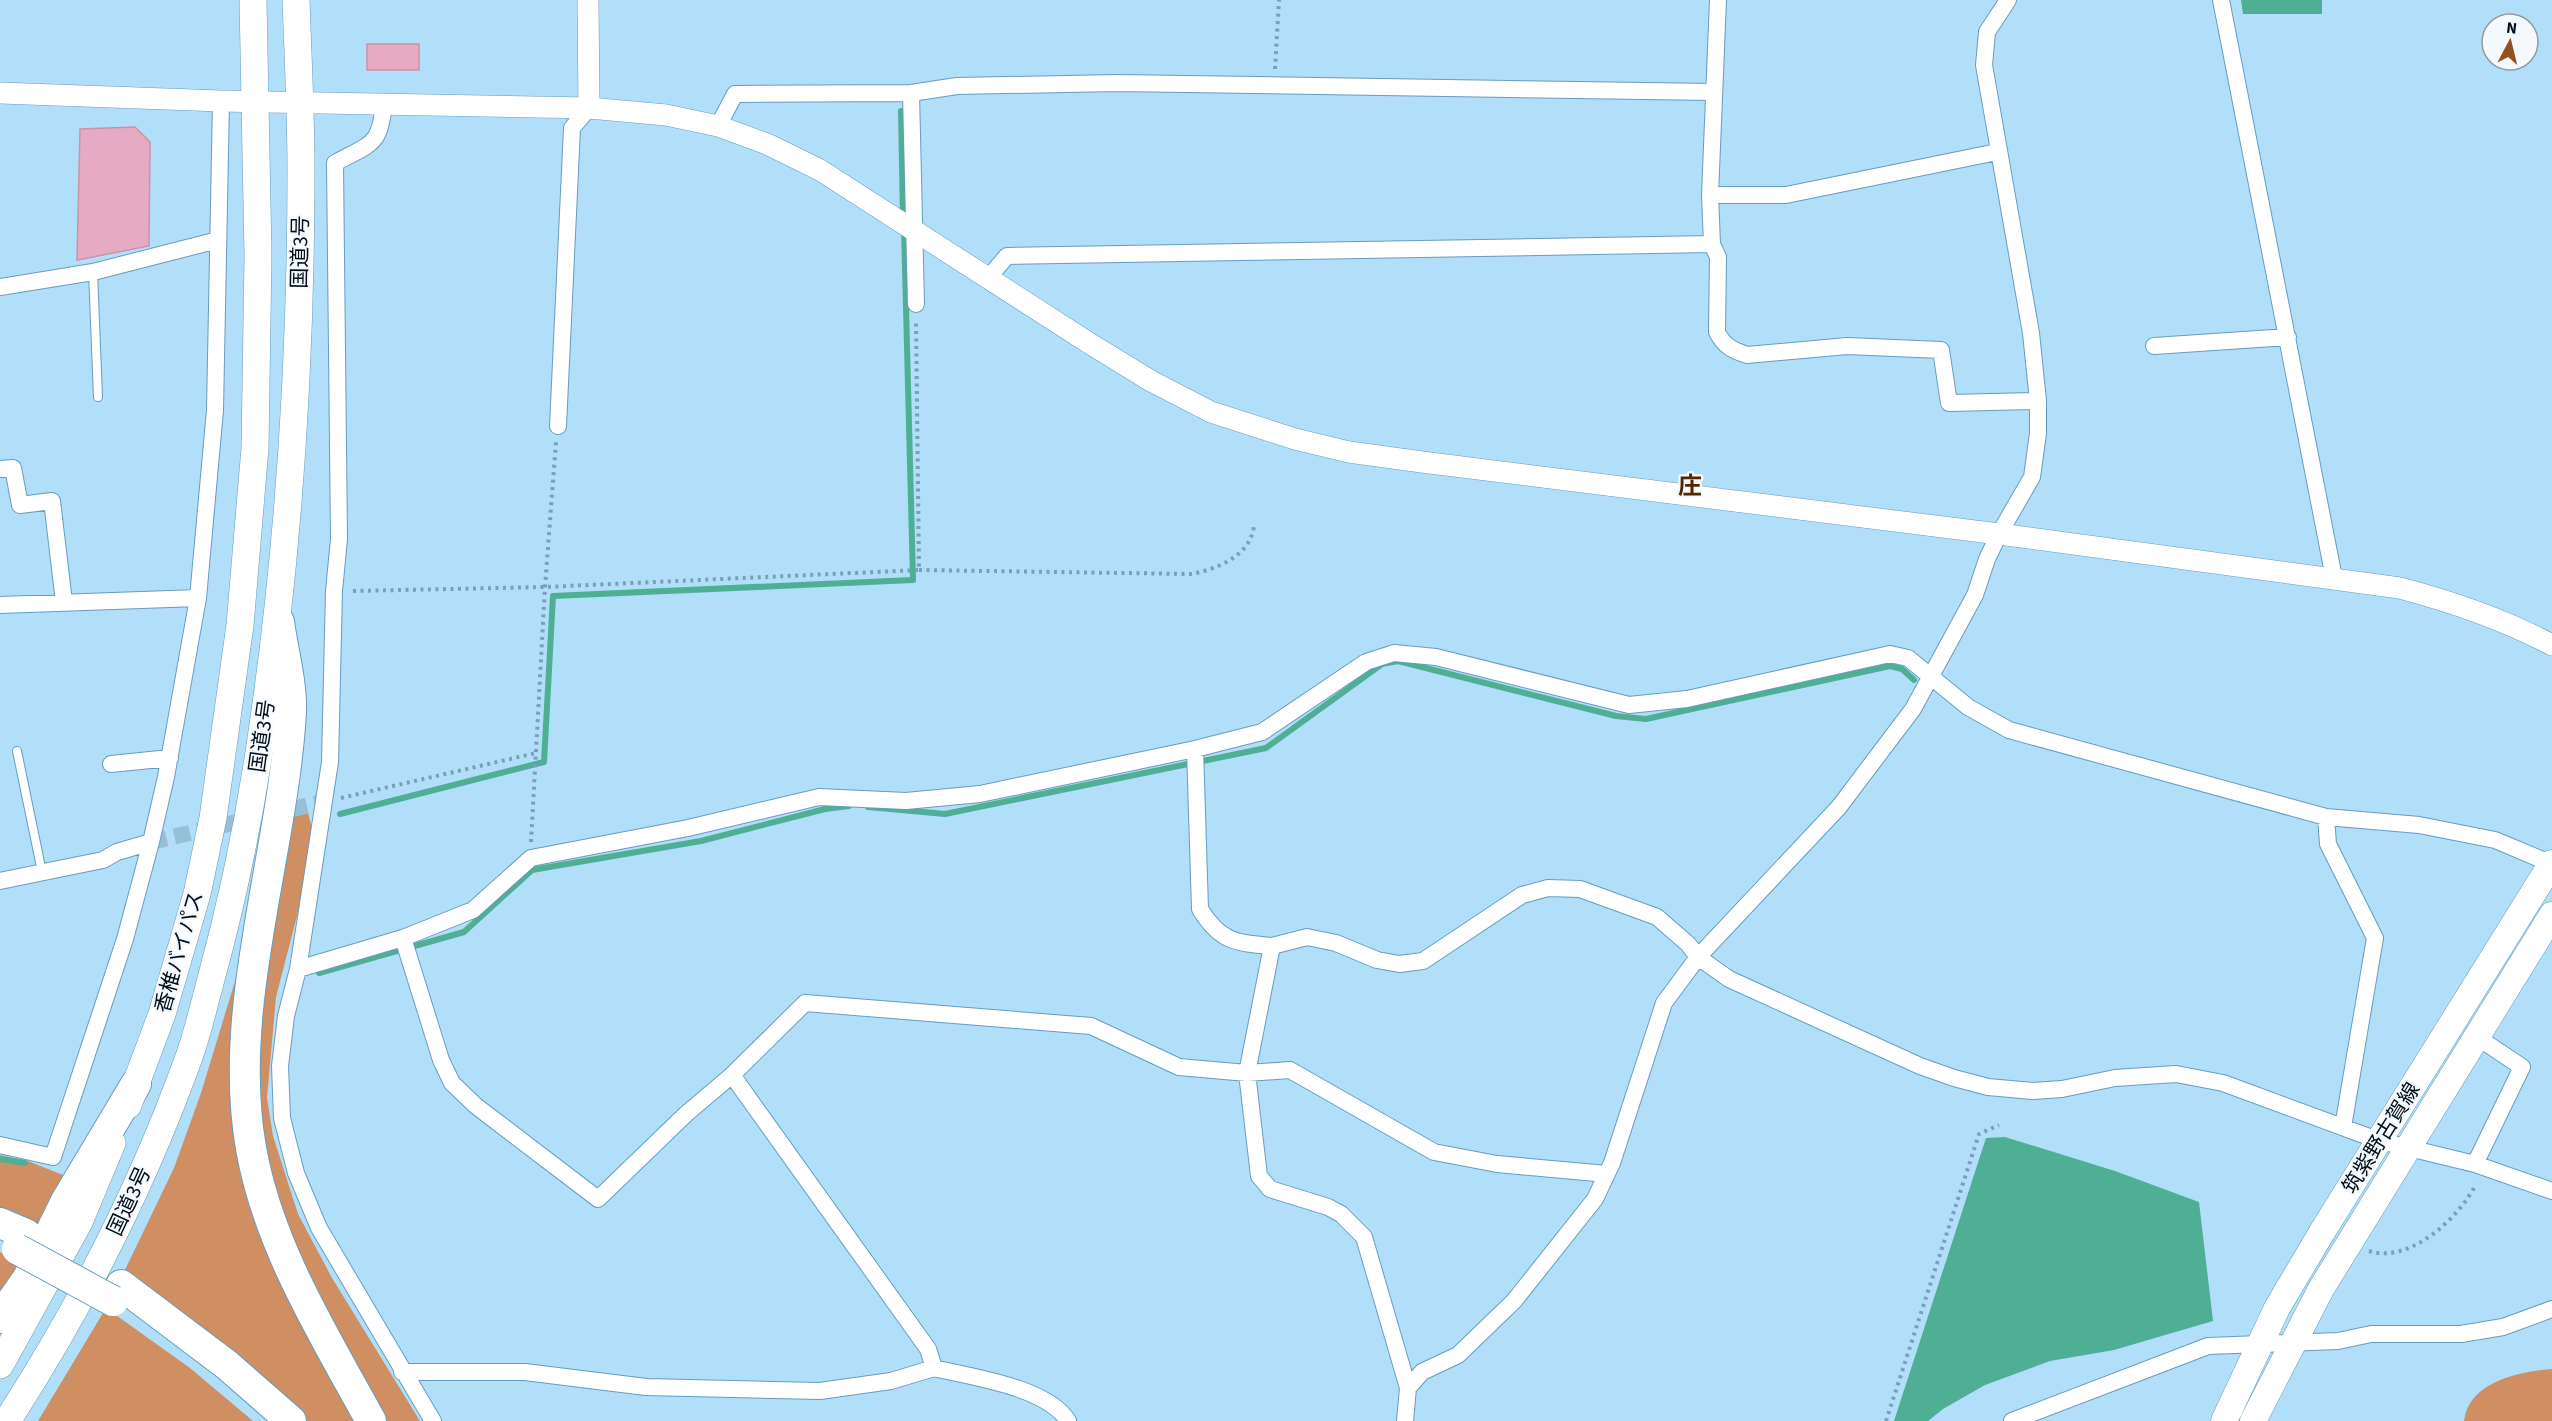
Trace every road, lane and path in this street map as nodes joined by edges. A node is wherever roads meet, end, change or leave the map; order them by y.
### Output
1 (253, 0) edge
2 (296, 0) edge
3 (588, 0) edge
4 (1279, 0) edge
5 (1718, 0) edge
6 (2008, 0) edge
7 (2221, 0) edge
8 (1274, 87) junction
9 (1713, 92) junction
10 (0, 93) edge
11 (911, 93) junction
12 (300, 100) junction
13 (221, 101) junction
14 (253, 101) junction
15 (384, 103) junction
16 (589, 108) junction
17 (718, 126) junction
18 (1997, 152) junction
19 (1710, 195) junction
20 (913, 229) junction
21 (218, 240) junction
22 (1712, 244) junction
23 (93, 272) junction
24 (988, 278) junction
25 (0, 287) edge
26 (915, 304) joint
27 (2288, 337) junction
28 (2154, 346) dead end
29 (98, 397) dead end
30 (2038, 401) junction
31 (558, 426) joint
32 (0, 469) edge
33 (1254, 526) dead end
34 (1999, 534) junction
35 (919, 570) junction
36 (2334, 578) junction
37 (545, 587) junction
38 (334, 591) junction
39 (198, 598) junction
40 (64, 602) junction
41 (0, 605) edge
42 (279, 622) junction
43 (2552, 645) edge
44 (1930, 676) junction
45 (1195, 749) junction
46 (17, 751) dead end
47 (536, 753) junction
48 (170, 758) junction
49 (111, 764) dead end
50 (323, 802) junction
51 (2326, 817) junction
52 (213, 818) joint
53 (151, 842) junction
54 (531, 858) junction
55 (2552, 863) edge
56 (42, 872) junction
57 (0, 881) edge
58 (2552, 915) edge
59 (403, 938) junction
60 (1272, 946) junction
61 (1698, 957) junction
62 (298, 969) junction
63 (2477, 1037) junction
64 (1246, 1073) junction
65 (732, 1075) junction
66 (136, 1084) junction
67 (1999, 1125) dead end
68 (2343, 1127) junction
69 (2380, 1140) junction
70 (0, 1145) edge
71 (2408, 1147) junction
72 (2479, 1165) junction
73 (1607, 1174) junction
74 (2552, 1191) edge
75 (11, 1237) edge
76 (2348, 1245) junction
77 (117, 1293) junction
78 (2552, 1310) edge
79 (0, 1318) edge
80 (2292, 1342) junction
81 (2259, 1344) junction
82 (0, 1365) edge
83 (934, 1368) junction
84 (402, 1372) junction
85 (1408, 1388) junction
86 (7, 1421) edge
87 (265, 1421) edge
88 (291, 1421) edge
89 (371, 1421) edge
90 (433, 1421) edge
91 (1068, 1421) edge
92 (1406, 1421) edge
93 (1886, 1421) edge
94 (2012, 1421) edge
95 (2224, 1421) edge
96 (2253, 1421) edge

1 - 14 highway, 国道3号
2 - 12 highway, 国道3号
3 - 16 street
4 - 8 path
5 - 9 street
6 - 18 street
7 - 27 street
8 - 9 street
8 - 11 street
9 - 19 street
10 - 13 street
11 - 17 street
11 - 20 street
12 - 14 street
12 - 15 street
12 - 42 highway, 国道3号
13 - 14 street
13 - 21 street
14 - 52 highway, 国道3号
15 - 16 street
15 - 38 street
16 - 17 street
16 - 31 street
17 - 20 street
18 - 19 street
18 - 30 street
19 - 22 street
20 - 24 street
20 - 26 street
21 - 23 street
21 - 39 street
22 - 24 street
22 - 30 street
23 - 25 street
23 - 29 lane
24 - 34 street
26 - 35 path
27 - 28 street
27 - 36 street
30 - 34 street
31 - 37 path
32 - 40 street
33 - 35 path
34 - 36 street
34 - 44 street
35 - 37 path
36 - 43 street
37 - 38 path
37 - 47 path
38 - 50 street
39 - 40 street
39 - 48 street
40 - 41 street
42 - 86 highway, 国道3号
42 - 89 highway
44 - 45 street
44 - 51 street
44 - 61 street
45 - 54 street
45 - 60 street
46 - 56 lane
47 - 50 path
47 - 54 path
48 - 49 street
48 - 53 street
50 - 62 street
51 - 55 street
51 - 68 street
52 - 66 highway, 香椎バイパス
53 - 56 street
53 - 70 street
54 - 59 street
55 - 69 main road, 筑紫野古賀線
56 - 57 street
58 - 63 main road, 筑紫野古賀線
59 - 62 street
59 - 65 street
60 - 61 street
60 - 64 street
61 - 68 street
61 - 73 street
62 - 84 street
63 - 71 main road, 筑紫野古賀線
63 - 72 street
64 - 65 street
64 - 73 street
64 - 85 street
65 - 83 street
66 - 79 highway
66 - 82 highway, 国道3号
67 - 93 path
68 - 69 street
69 - 71 street
69 - 81 main road, 筑紫野古賀線
71 - 72 street
71 - 76 main road, 筑紫野古賀線
72 - 74 street
72 - 76 path
73 - 85 street
75 - 77 highway
76 - 80 main road, 筑紫野古賀線
77 - 87 highway
77 - 88 highway
78 - 80 street
80 - 81 street
80 - 96 main road, 筑紫野古賀線
81 - 94 street
81 - 95 main road, 筑紫野古賀線
83 - 84 street
83 - 91 street
84 - 90 street
85 - 92 street

